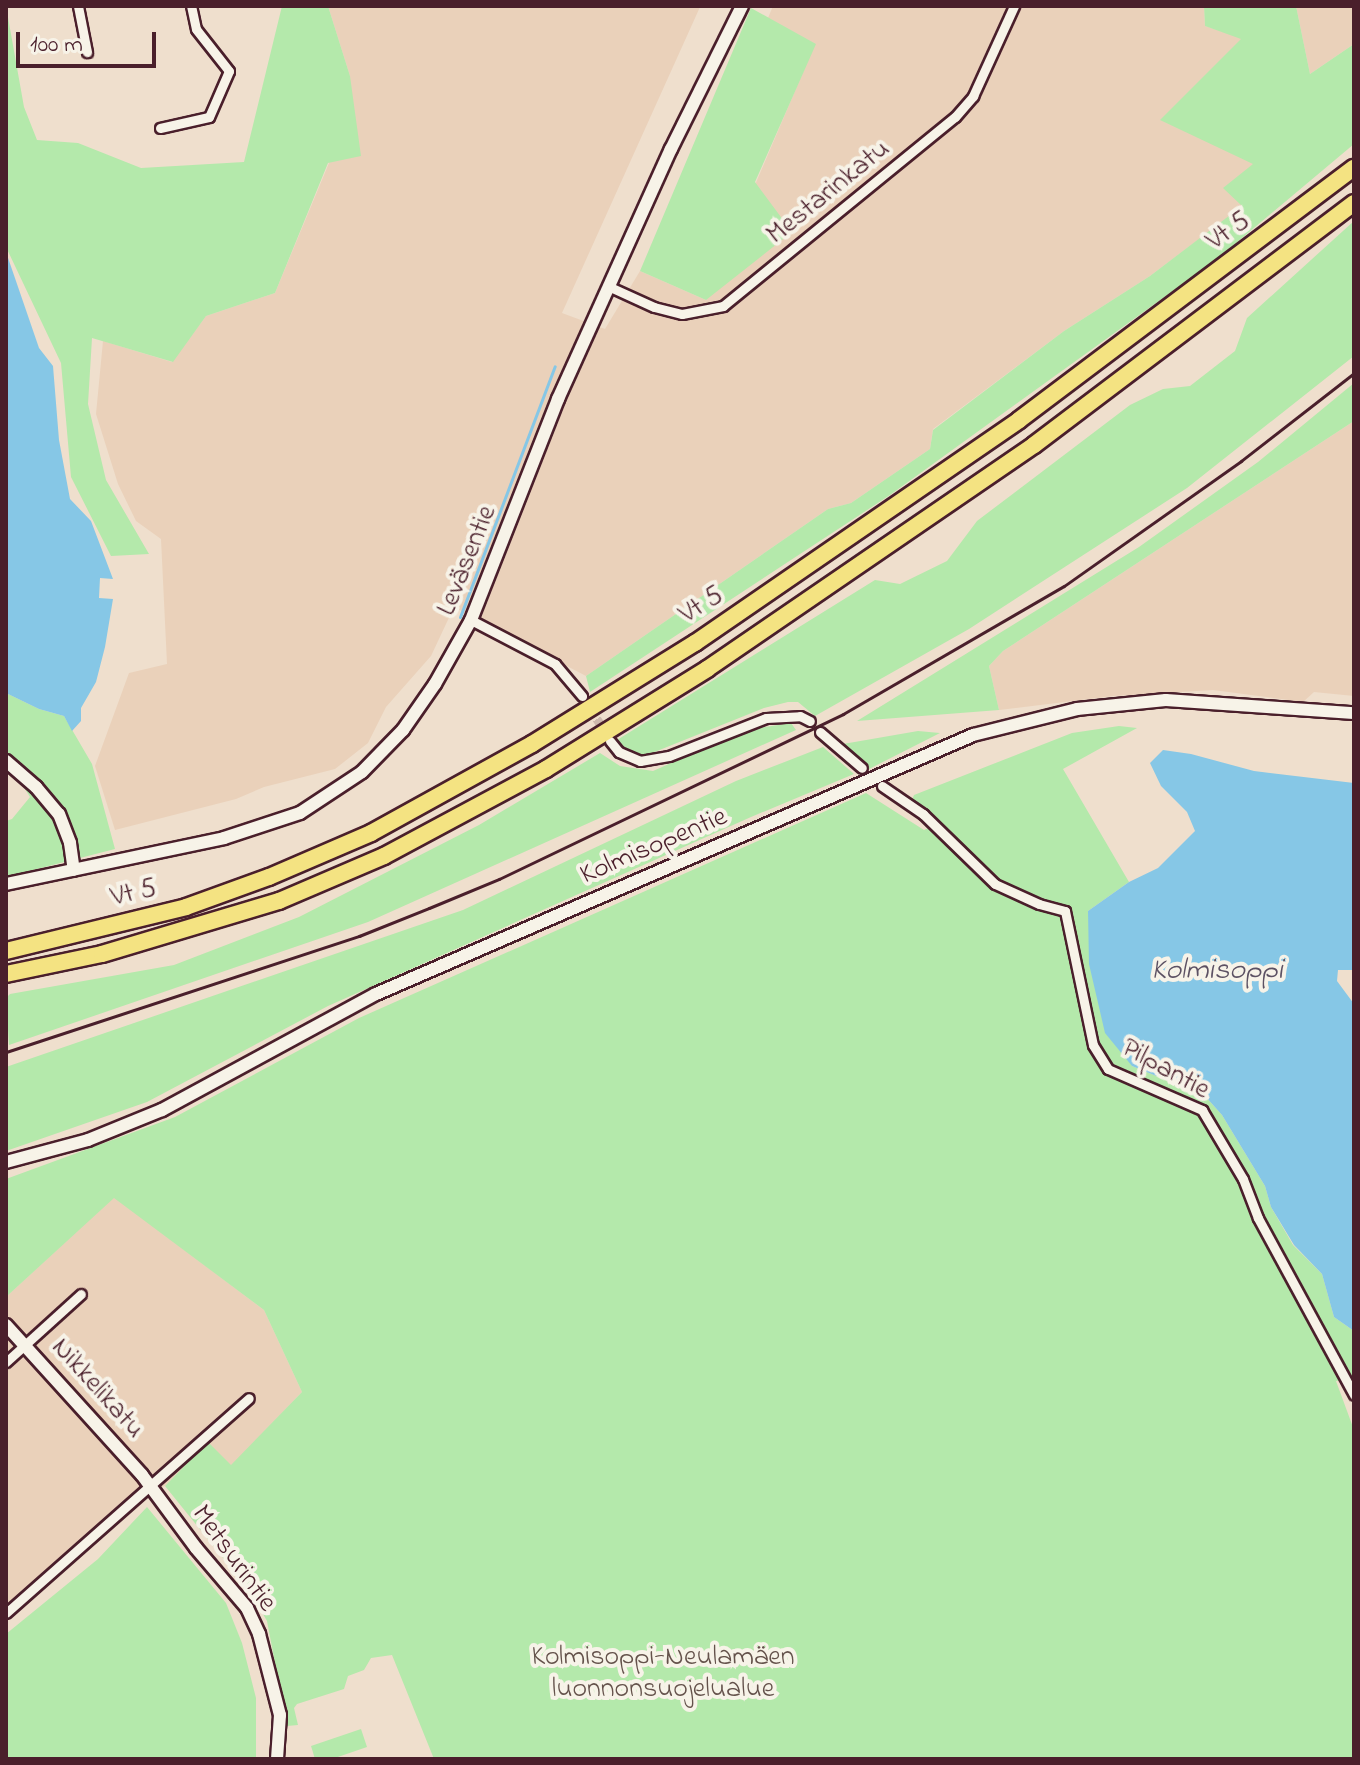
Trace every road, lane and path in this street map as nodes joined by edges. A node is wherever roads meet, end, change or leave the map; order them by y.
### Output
1 (78, 6) edge
2 (191, 6) edge
3 (742, 6) edge
4 (1014, 6) edge
5 (87, 52) dead end
6 (160, 128) dead end
7 (1354, 168) edge
8 (1354, 203) edge
9 (610, 287) junction
10 (471, 620) junction
11 (582, 696) tunnel mouth
12 (1354, 713) edge
13 (810, 721) dead end
14 (820, 732) dead end
15 (610, 741) tunnel mouth
16 (6, 761) edge
17 (862, 768) dead end
18 (882, 786) dead end
19 (74, 870) junction
20 (6, 884) edge
21 (6, 951) edge
22 (6, 974) edge
23 (6, 1162) edge
24 (81, 1294) dead end
25 (6, 1325) edge
26 (25, 1346) junction
27 (6, 1362) edge
28 (1354, 1395) edge
29 (249, 1398) dead end
30 (151, 1487) junction
31 (6, 1613) edge
32 (277, 1759) edge

1 - 5 street
2 - 6 street
3 - 9 main road, Leväsentie
4 - 9 street, Mestarinkatu
7 - 21 highway, Vt 5
8 - 22 highway, Vt 5
9 - 10 main road, Leväsentie
10 - 11 street
10 - 19 main road, Leväsentie
12 - 23 main road, Kolmisopentie
13 - 15 street
14 - 17 street
16 - 19 main road
18 - 28 street, Pilpantie
19 - 20 main road, Leväsentie
24 - 26 street
25 - 26 main road, Nikkelikatu
26 - 27 street
26 - 30 main road, Nikkelikatu
29 - 30 street
30 - 31 street
30 - 32 main road, Metsurintie

